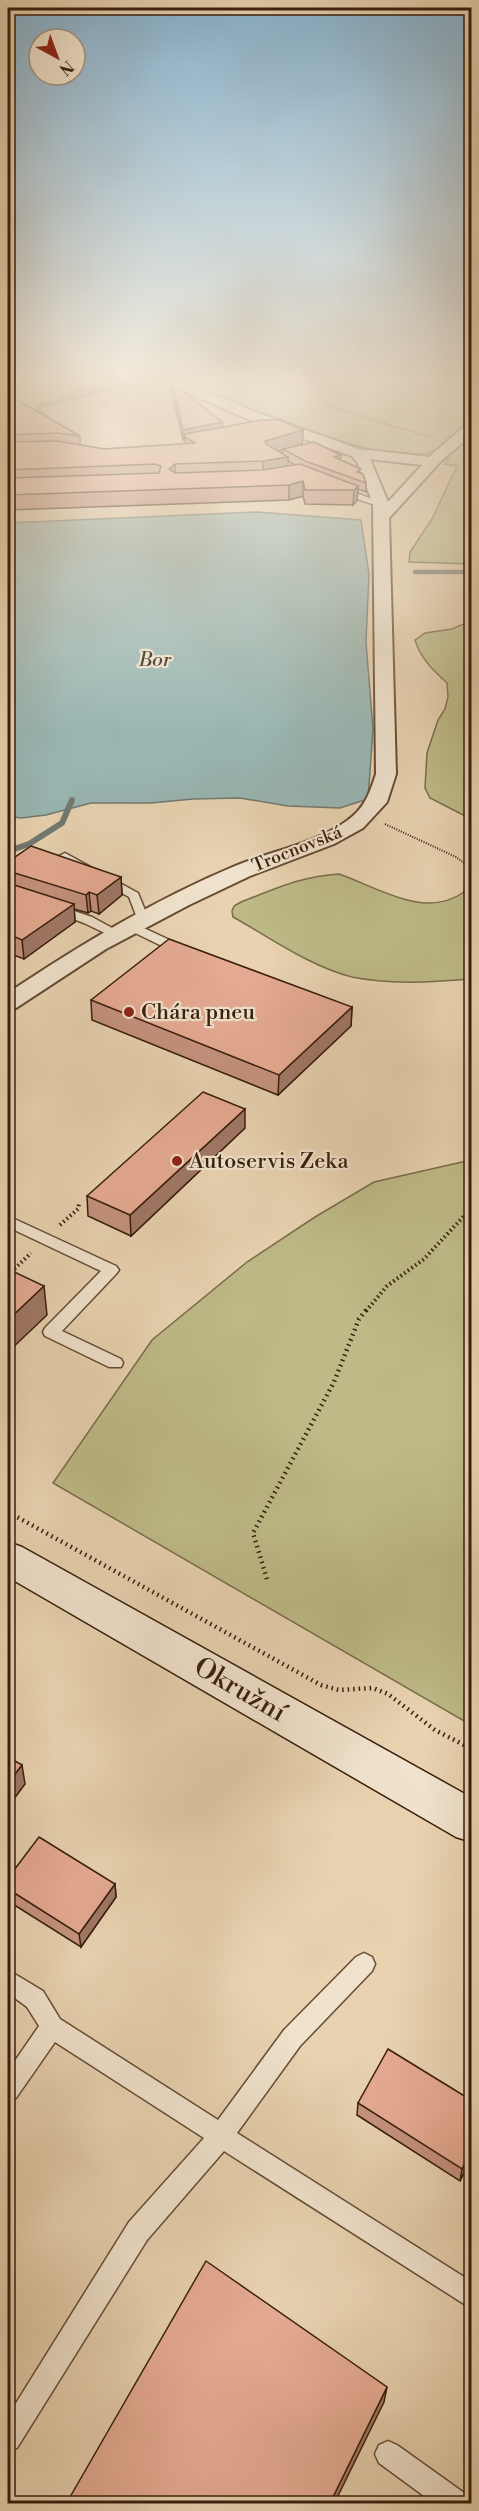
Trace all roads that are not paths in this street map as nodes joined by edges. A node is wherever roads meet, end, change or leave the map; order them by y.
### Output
1 (357, 499) edge
2 (377, 499) edge
3 (393, 499) edge
4 (381, 511) junction
5 (65, 856) edge
6 (43, 905) edge
7 (130, 927) junction
8 (172, 946) edge
9 (8, 1003) edge
10 (8, 1221) edge
11 (115, 1363) dead end
12 (8, 1558) edge
13 (471, 1822) edge
14 (364, 1964) dead end
15 (8, 1981) edge
16 (52, 2028) junction
17 (8, 2090) edge
18 (221, 2136) junction
19 (471, 2297) edge
20 (8, 2439) edge
21 (388, 2454) dead end
22 (458, 2504) edge

1 - 4 lane
2 - 4 street
3 - 4 street
4 - 7 street, Trocnovská
5 - 7 lane
6 - 7 lane
7 - 8 lane
7 - 9 street, Trocnovská
10 - 11 lane
12 - 13 main road, Okružní
14 - 18 lane
15 - 16 lane
16 - 17 lane
16 - 18 lane
18 - 19 lane
18 - 20 lane
21 - 22 lane

